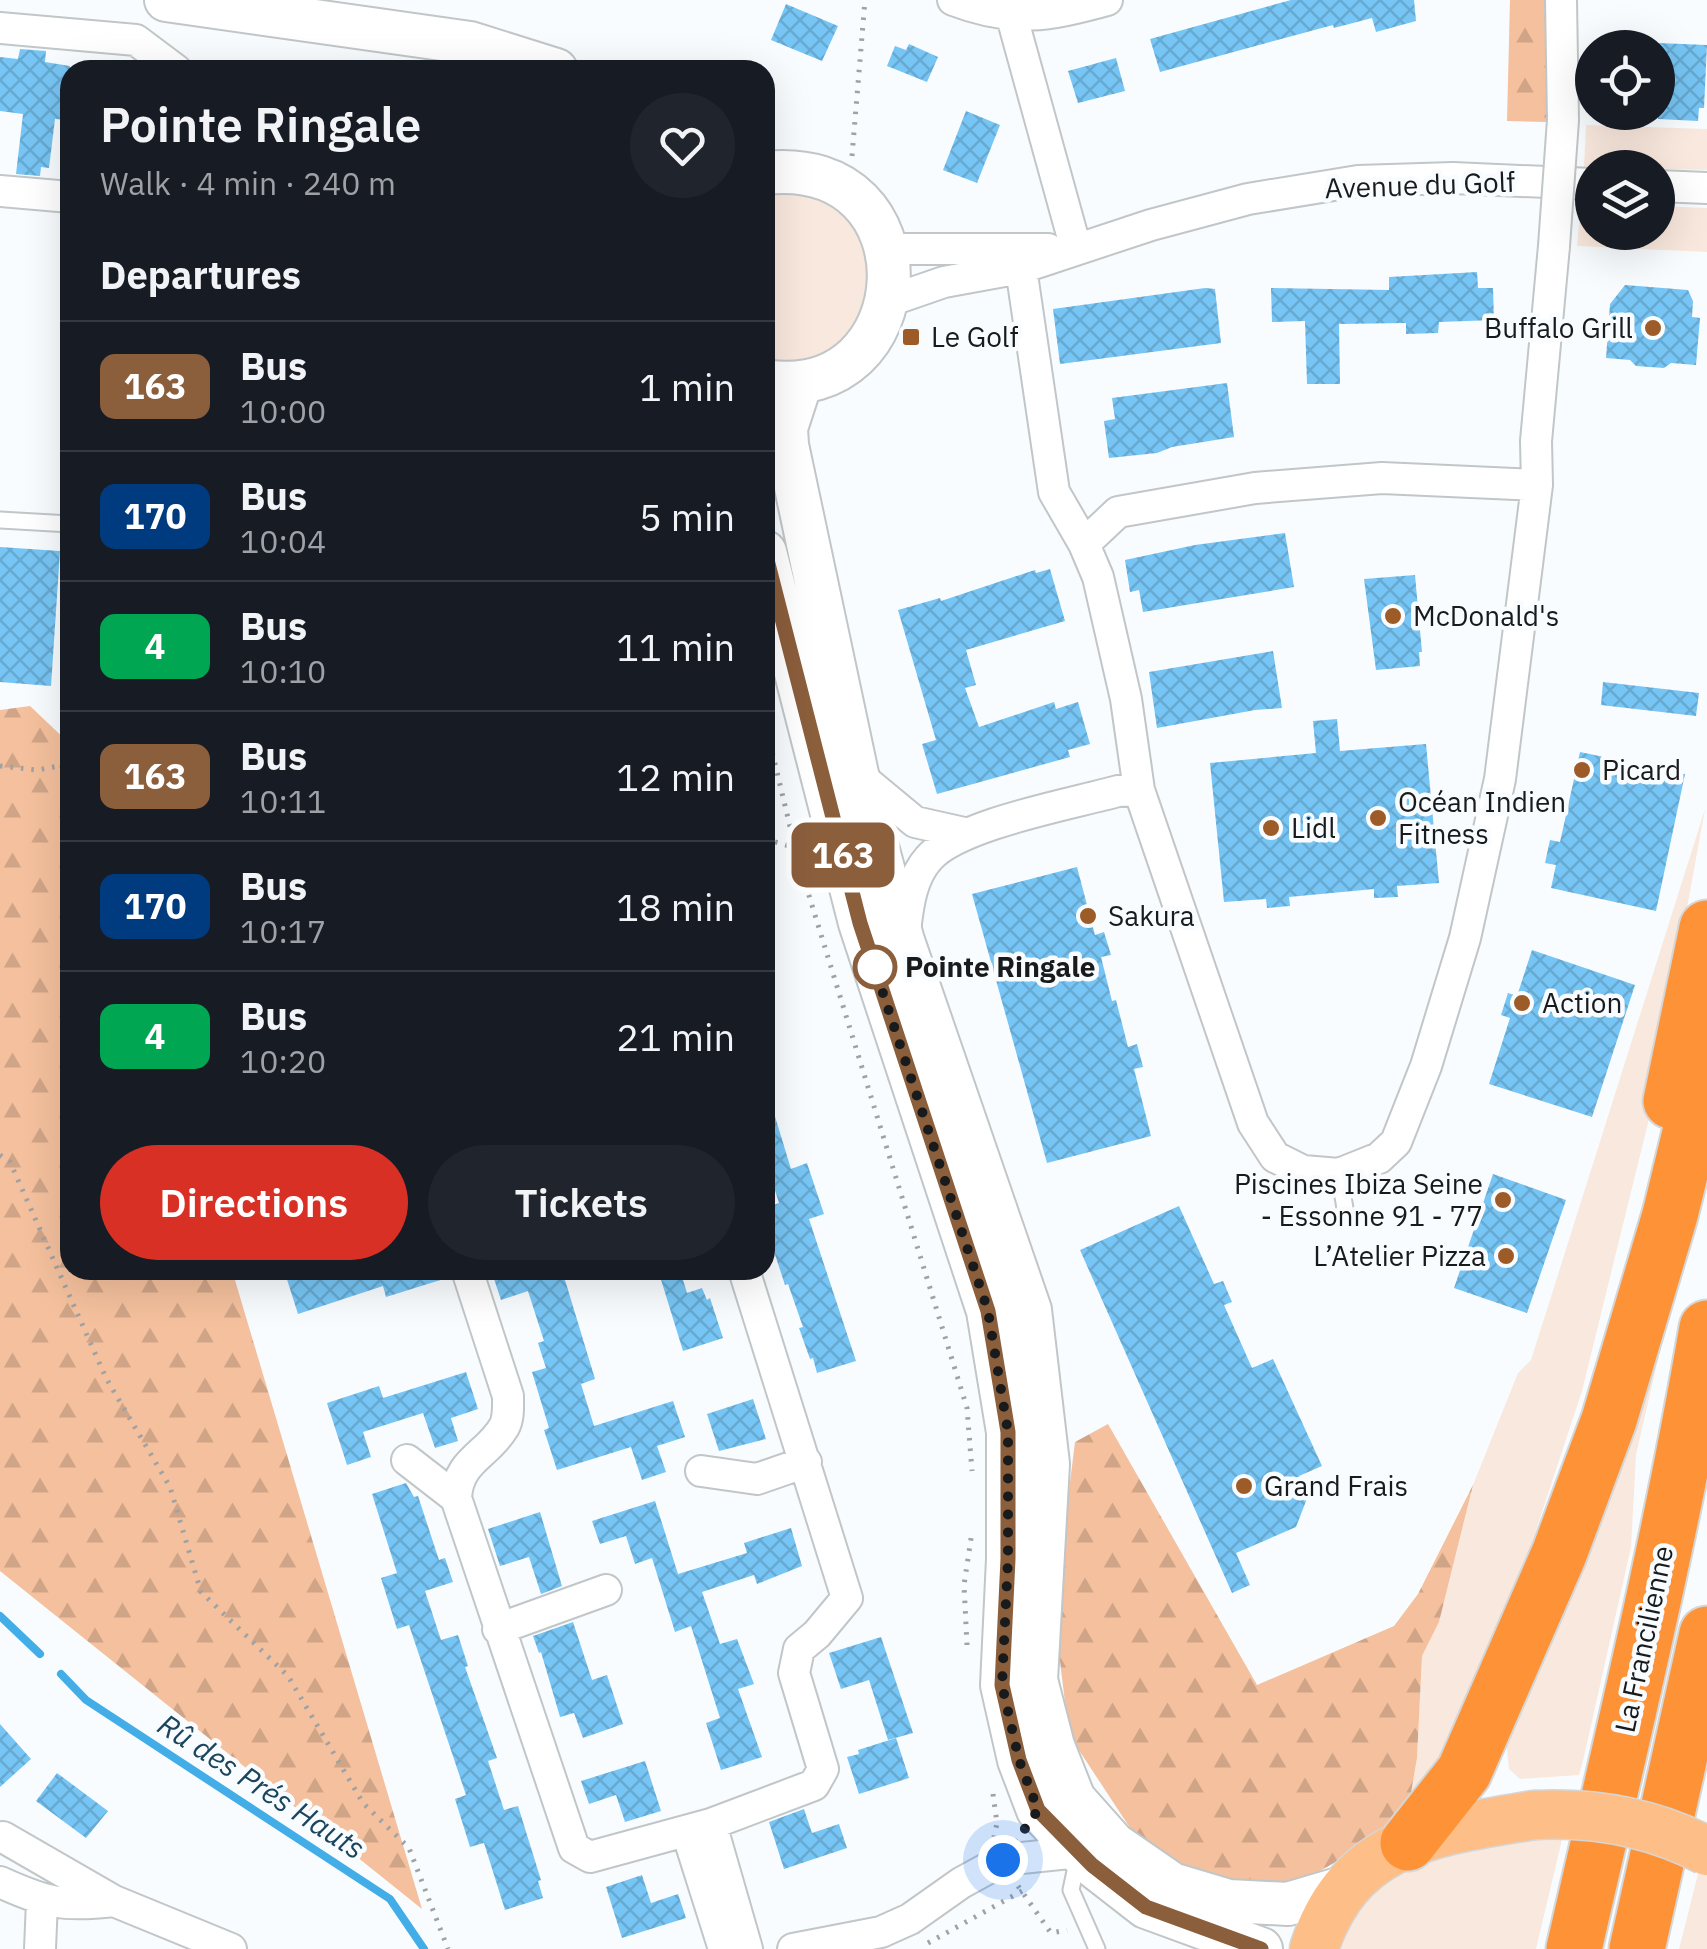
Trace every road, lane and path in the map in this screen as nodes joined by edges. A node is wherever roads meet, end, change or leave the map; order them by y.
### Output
1 (166, 0) edge
2 (288, 0) edge
3 (865, 0) edge
4 (954, 0) edge
5 (1107, 0) edge
6 (1560, 0) edge
7 (1013, 8) edge
8 (0, 28) edge
9 (165, 60) edge
10 (524, 60) edge
11 (570, 60) edge
12 (775, 172) edge
13 (1575, 183) edge
14 (1675, 187) edge
15 (1707, 188) edge
16 (0, 191) edge
17 (849, 192) junction
18 (60, 196) edge
19 (887, 249) junction
20 (1076, 249) junction
21 (1021, 268) junction
22 (888, 300) junction
23 (783, 382) edge
24 (1537, 485) junction
25 (0, 520) edge
26 (60, 523) edge
27 (1084, 544) junction
28 (775, 597) edge
29 (775, 763) edge
30 (0, 766) edge
31 (60, 766) edge
32 (857, 774) junction
33 (1140, 790) junction
34 (964, 833) junction
35 (775, 842) edge
36 (796, 848) junction
37 (1707, 928) edge
38 (903, 941) junction
39 (1707, 1062) edge
40 (0, 1155) edge
41 (1339, 1174) junction
42 (1346, 1214) dead end
43 (60, 1274) edge
44 (62, 1280) edge
45 (470, 1280) edge
46 (747, 1280) edge
47 (1707, 1328) edge
48 (407, 1460) dead end
49 (806, 1462) junction
50 (701, 1471) dead end
51 (972, 1472) dead end
52 (456, 1498) junction
53 (972, 1530) dead end
54 (1559, 1554) junction
55 (606, 1590) dead end
56 (498, 1629) junction
57 (1707, 1634) edge
58 (968, 1646) dead end
59 (1036, 1680) junction
60 (992, 1789) dead end
61 (1038, 1810) junction
62 (699, 1828) junction
63 (1, 1838) edge
64 (1408, 1843) junction
65 (1707, 1851) edge
66 (1079, 1852) junction
67 (1003, 1860) junction
68 (0, 1882) edge
69 (1342, 1888) junction
70 (1022, 1892) dead end
71 (42, 1901) junction
72 (114, 1901) junction
73 (926, 1944) dead end
74 (40, 1949) edge
75 (231, 1949) edge
76 (448, 1949) edge
77 (724, 1949) edge
78 (747, 1949) edge
79 (793, 1949) edge
80 (1097, 1949) edge
81 (1261, 1949) edge
82 (1314, 1949) edge
83 (1574, 1949) edge
84 (1637, 1949) edge

1 - 10 main road
2 - 11 main road
3 - 17 path
4 - 7 street
5 - 7 street
6 - 24 street, bridge
7 - 20 street
8 - 9 street
12 - 17 main road
13 - 20 street, Avenue du Golf
14 - 15 street
16 - 18 street
17 - 19 main road
19 - 20 street
19 - 22 main road
20 - 21 street
21 - 22 street
21 - 27 street
22 - 23 main road
23 - 32 main road
24 - 27 street
24 - 41 street
25 - 26 lane
27 - 33 street
28 - 61 main road
29 - 36 path
30 - 31 path
32 - 34 street
32 - 38 main road
33 - 34 street
33 - 41 street
34 - 38 street
35 - 36 path
36 - 51 path
37 - 54 highway
38 - 59 main road
39 - 54 highway
40 - 43 path
41 - 42 lane
44 - 76 path
45 - 52 street
46 - 49 street
47 - 83 highway, La Francilienne
48 - 52 street
49 - 50 street
49 - 62 street
52 - 56 street
53 - 58 path
54 - 64 highway
55 - 56 street
56 - 62 street
57 - 84 highway
59 - 66 lane
59 - 69 main road
60 - 67 path
61 - 66 main road
61 - 67 street
62 - 77 street
62 - 78 street
63 - 72 street
64 - 65 main road, bridge
64 - 69 main road
66 - 67 street
66 - 80 lane
66 - 81 main road
67 - 79 street
68 - 71 street
69 - 82 main road
70 - 73 path
71 - 72 street
71 - 74 street
72 - 75 street

